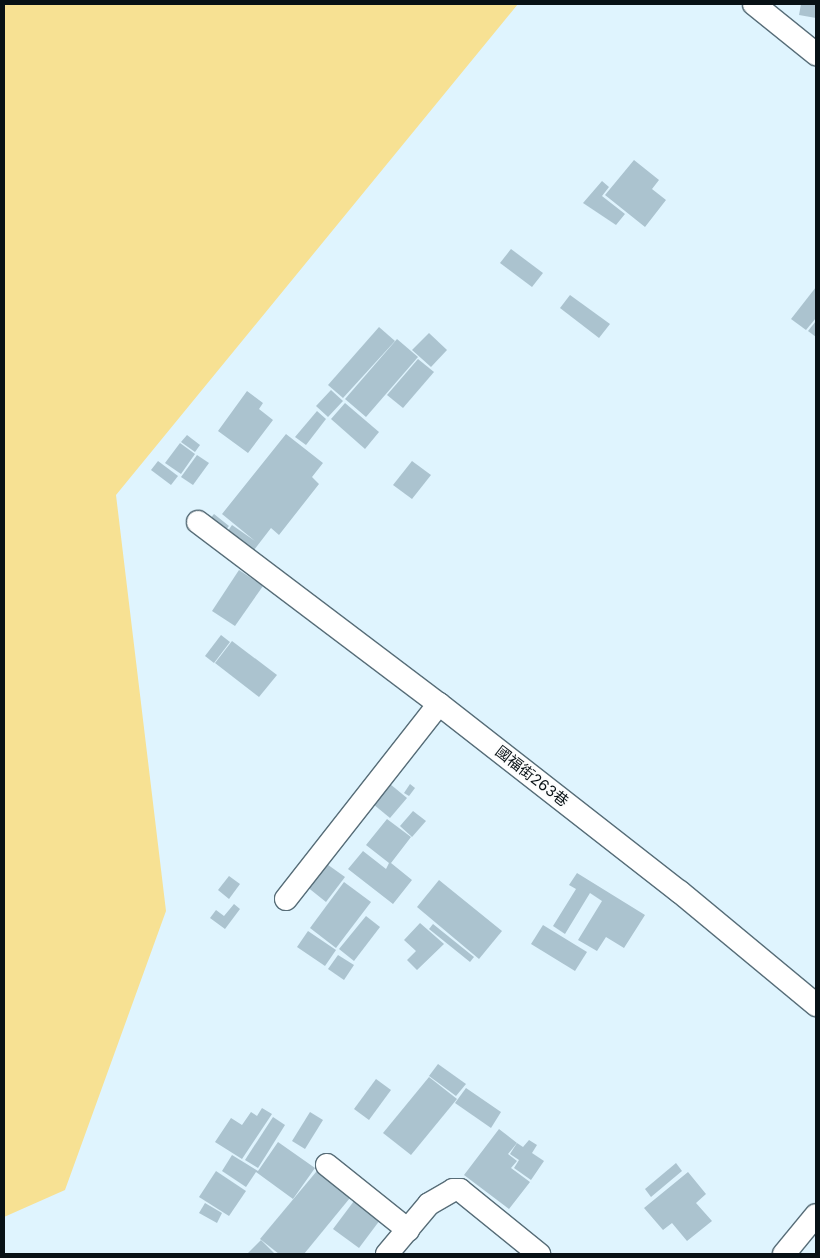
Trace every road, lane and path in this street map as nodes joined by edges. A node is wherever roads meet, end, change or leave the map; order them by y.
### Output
1 (754, 4) edge
2 (816, 54) edge
3 (198, 522) dead end
4 (439, 704) junction
5 (286, 898) dead end
6 (816, 1005) edge
7 (327, 1165) dead end
8 (816, 1215) edge
9 (408, 1230) junction
10 (387, 1254) edge
11 (539, 1254) edge
12 (784, 1254) edge

1 - 2 street
3 - 4 street, 國福街263巷
4 - 5 street
4 - 6 street, 國福街263巷
7 - 9 street
8 - 12 street
9 - 10 street
9 - 11 street

